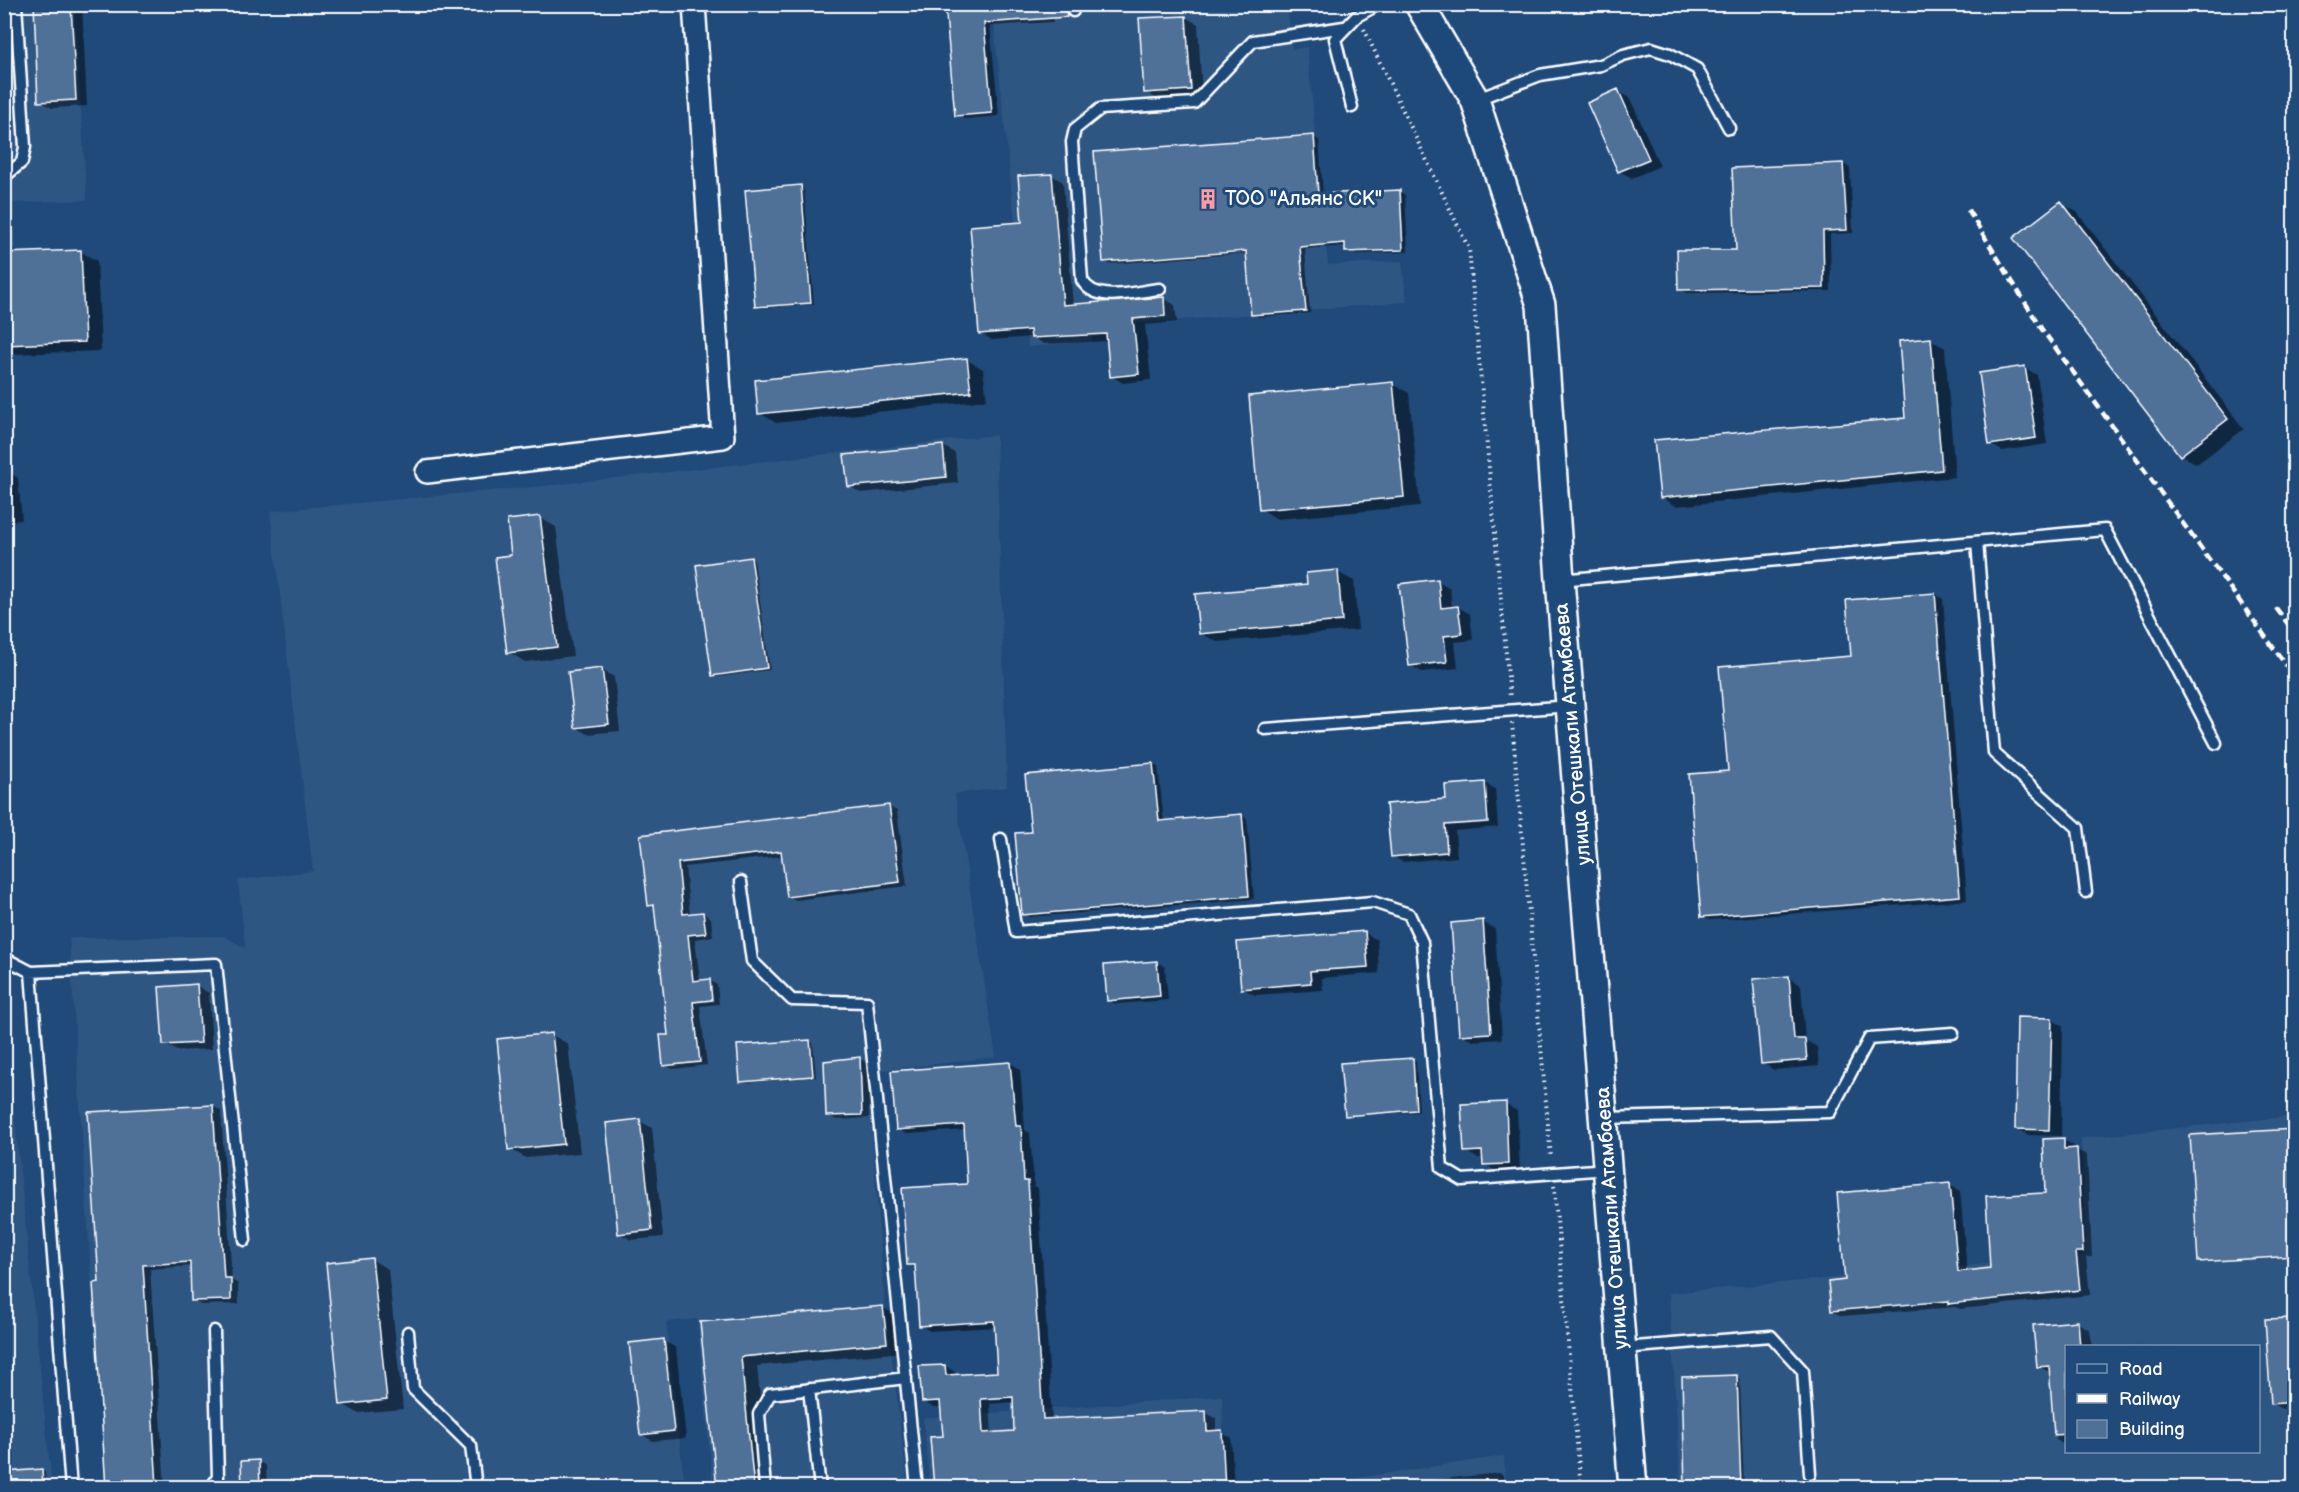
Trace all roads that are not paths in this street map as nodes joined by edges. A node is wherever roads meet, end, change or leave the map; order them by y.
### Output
1 (16, 4) edge
2 (694, 4) edge
3 (1378, 4) edge
4 (1419, 4) edge
5 (1344, 27) junction
6 (1475, 100) junction
7 (1352, 107) dead end
8 (1730, 128) dead end
9 (4, 177) edge
10 (1160, 289) dead end
11 (427, 472) dead end
12 (1977, 542) junction
13 (1560, 580) junction
14 (1570, 706) junction
15 (1265, 729) dead end
16 (2216, 743) dead end
17 (1001, 839) dead end
18 (741, 882) dead end
19 (2086, 892) dead end
20 (4, 958) edge
21 (31, 972) junction
22 (1953, 1033) dead end
23 (1605, 1118) junction
24 (1609, 1169) junction
25 (245, 1240) dead end
26 (214, 1331) dead end
27 (408, 1332) dead end
28 (1623, 1348) junction
29 (906, 1378) junction
30 (809, 1389) junction
31 (1810, 1474) dead end
32 (71, 1488) edge
33 (211, 1488) edge
34 (476, 1488) edge
35 (765, 1488) edge
36 (820, 1488) edge
37 (917, 1488) edge
38 (1633, 1488) edge

1 - 9 lane
2 - 11 street
3 - 5 lane
4 - 6 street, улица Отешкали Атамбаева
5 - 7 lane
5 - 10 lane
6 - 8 lane
6 - 13 street, улица Отешкали Атамбаева
12 - 13 lane
12 - 16 lane
12 - 19 lane
13 - 14 street, улица Отешкали Атамбаева
14 - 15 lane
14 - 23 street, улица Отешкали Атамбаева
17 - 24 lane
18 - 29 lane
20 - 21 lane
21 - 25 lane
21 - 32 lane
22 - 23 lane
23 - 24 street, улица Отешкали Атамбаева
24 - 28 street, улица Отешкали Атамбаева
26 - 33 lane
27 - 34 lane
28 - 31 lane
28 - 38 street, улица Отешкали Атамбаева
29 - 30 lane
29 - 37 lane
30 - 35 lane
30 - 36 lane

